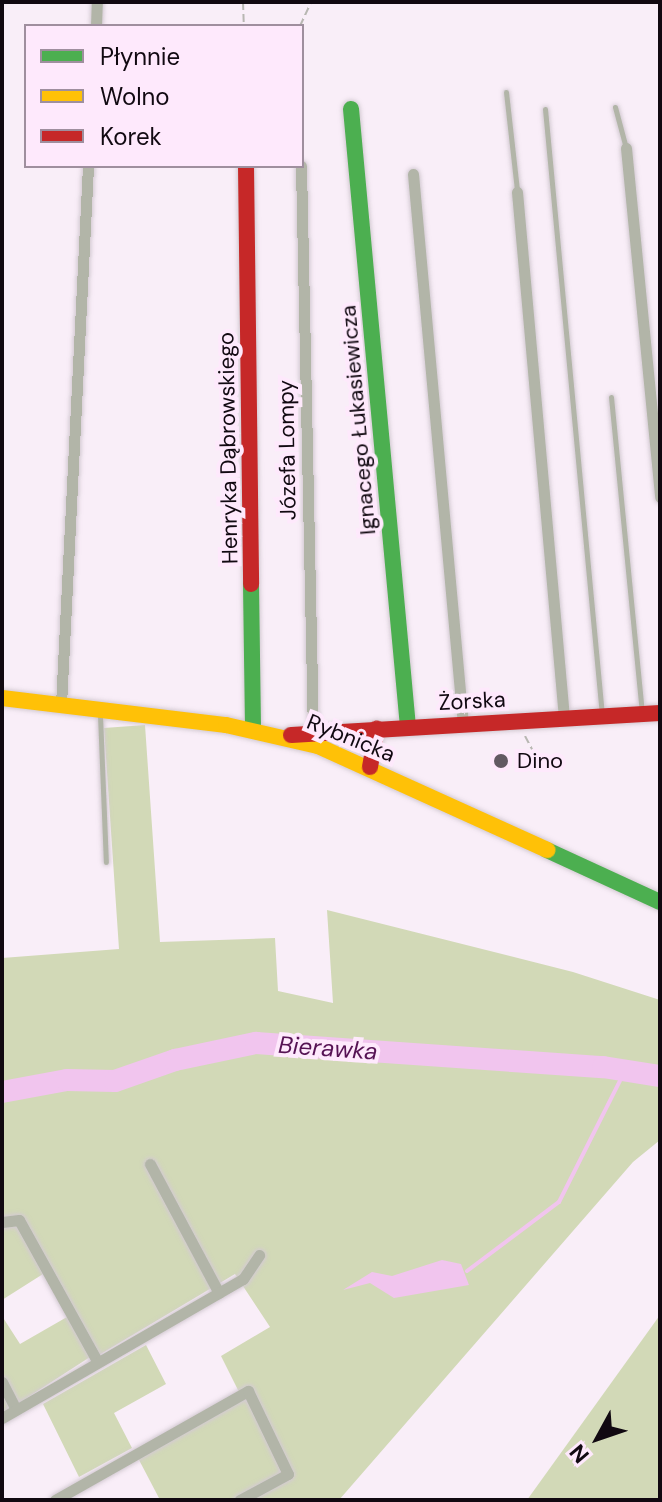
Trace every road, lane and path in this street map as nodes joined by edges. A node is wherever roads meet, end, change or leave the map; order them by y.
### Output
1 (97, 2) edge
2 (243, 2) edge
3 (311, 2) edge
4 (96, 24) edge
5 (244, 24) edge
6 (301, 24) edge
7 (506, 92) dead end
8 (615, 107) dead end
9 (351, 109) dead end
10 (545, 109) dead end
11 (626, 148) joint
12 (88, 168) edge
13 (246, 168) edge
14 (301, 168) edge
15 (413, 174) dead end
16 (517, 192) joint
17 (611, 397) dead end
18 (660, 497) edge
19 (2, 698) edge
20 (61, 705) junction
21 (100, 710) junction
22 (660, 713) edge
23 (642, 714) junction
24 (602, 716) junction
25 (564, 718) junction
26 (463, 724) junction
27 (408, 727) junction
28 (253, 729) junction
29 (377, 729) junction
30 (313, 733) junction
31 (286, 736) junction
32 (370, 767) junction
33 (106, 862) dead end
34 (660, 902) edge
35 (150, 1164) dead end
36 (2, 1222) edge
37 (259, 1255) dead end
38 (219, 1293) junction
39 (97, 1361) junction
40 (2, 1382) edge
41 (16, 1409) junction
42 (2, 1418) edge
43 (55, 1500) edge
44 (240, 1500) edge

1 - 4 street
2 - 5 path
3 - 6 path
7 - 16 lane
8 - 11 lane
9 - 27 street, Ignacego Łukasiewicza
10 - 24 lane
11 - 18 street
12 - 20 street
13 - 28 street, Henryka Dąbrowskiego
14 - 30 street, Józefa Lompy
15 - 26 street
16 - 25 street
17 - 23 lane
19 - 20 street, Rybnicka
20 - 21 street, Rybnicka
21 - 28 street, Rybnicka
21 - 33 lane
22 - 23 street, Żorska
23 - 24 street, Żorska
24 - 25 street, Żorska
25 - 26 street, Żorska
26 - 27 street, Żorska
27 - 29 street, Żorska
28 - 31 street, Rybnicka
29 - 30 street, Żorska
29 - 32 street
30 - 31 street, Żorska
31 - 32 street, Rybnicka
32 - 34 street, Rybnicka
35 - 38 street
36 - 39 street
37 - 38 street
38 - 39 street
39 - 41 street
40 - 41 street
41 - 42 street
43 - 44 street

